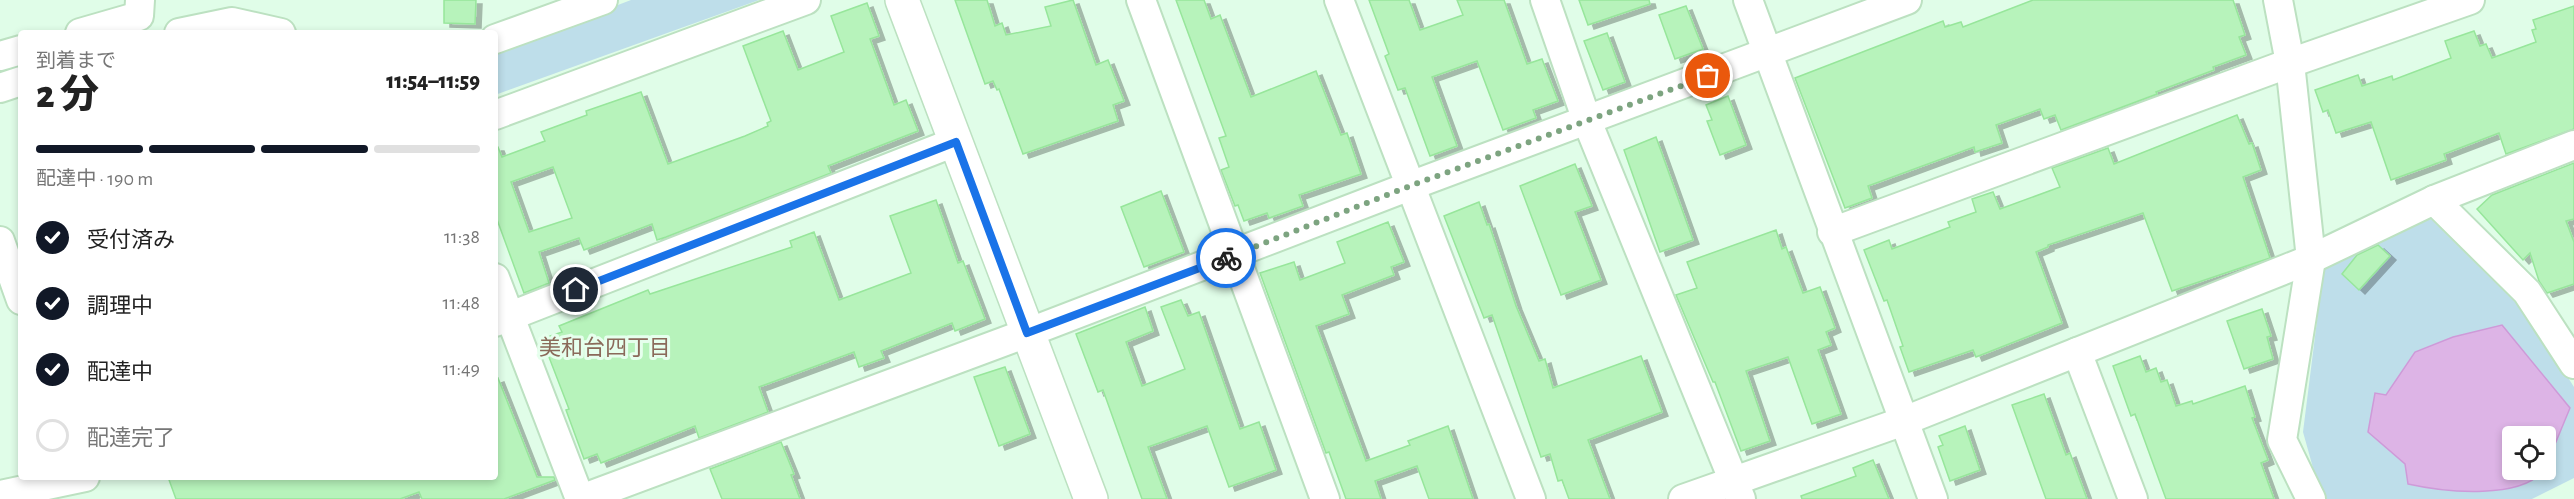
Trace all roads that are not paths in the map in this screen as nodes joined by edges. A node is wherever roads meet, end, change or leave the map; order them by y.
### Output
1 (140, 0) edge
2 (603, 0) edge
3 (806, 0) edge
4 (902, 0) edge
5 (1141, 0) edge
6 (1339, 0) edge
7 (1545, 0) edge
8 (1748, 0) edge
9 (1907, 0) edge
10 (2278, 0) edge
11 (2470, 0) edge
12 (90, 30) edge
13 (193, 30) edge
14 (268, 30) edge
15 (498, 38) edge
16 (18, 51) edge
17 (1769, 54) junction
18 (0, 56) edge
19 (2290, 63) junction
20 (18, 82) edge
21 (0, 88) edge
22 (498, 114) edge
23 (1587, 121) junction
24 (956, 142) junction
25 (2574, 145) edge
26 (1410, 186) junction
27 (2434, 200) junction
28 (1832, 232) junction
29 (0, 241) edge
30 (1233, 255) junction
31 (2311, 259) junction
32 (15, 294) edge
33 (498, 296) edge
34 (502, 319) edge
35 (1027, 333) junction
36 (2077, 352) junction
37 (2574, 364) edge
38 (1904, 421) junction
39 (72, 480) edge
40 (87, 480) edge
41 (1737, 489) edge
42 (0, 495) edge
43 (96, 499) edge
44 (580, 499) edge
45 (1091, 499) edge
46 (1325, 499) edge
47 (1531, 499) edge
48 (1683, 499) edge
49 (1933, 499) edge
50 (2133, 499) edge
51 (2311, 499) edge

1 - 12 street
2 - 15 street
3 - 22 street
4 - 24 street
5 - 30 street
6 - 26 street
7 - 23 street
8 - 17 street
9 - 17 street
10 - 19 street
11 - 19 street
13 - 14 street
16 - 18 street
17 - 23 street
17 - 28 street
19 - 28 street
19 - 31 street
20 - 21 street
23 - 26 street
23 - 41 street
24 - 34 street
24 - 35 street
25 - 27 street
26 - 30 street
26 - 47 street
27 - 31 street
27 - 37 street
28 - 38 street
29 - 32 street
30 - 35 street
30 - 46 street
31 - 36 street
31 - 51 street
33 - 34 street
34 - 44 street
35 - 44 street
35 - 45 street
36 - 38 street
36 - 50 street
38 - 41 street
38 - 49 street
39 - 42 street
40 - 43 street
41 - 48 street

